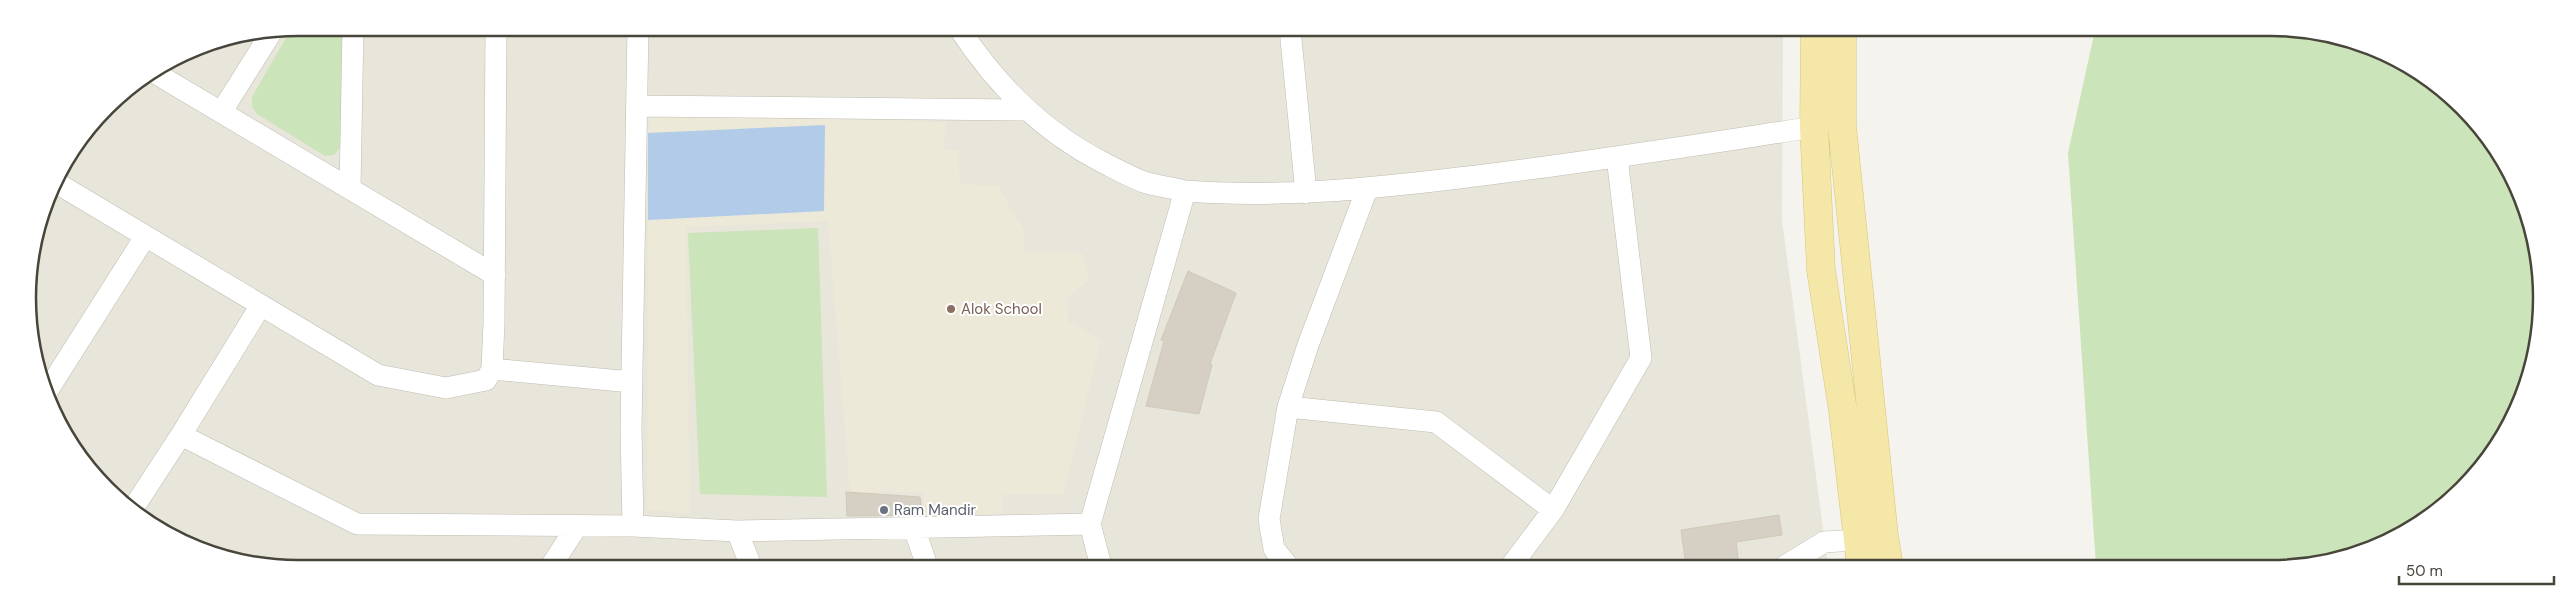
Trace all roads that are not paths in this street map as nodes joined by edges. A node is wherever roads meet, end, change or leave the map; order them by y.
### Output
1 (353, 36) edge
2 (496, 36) edge
3 (638, 36) edge
4 (965, 36) edge
5 (1291, 36) edge
6 (1815, 36) edge
7 (1842, 36) edge
8 (268, 38) edge
9 (160, 75) edge
10 (637, 106) junction
11 (1026, 110) junction
12 (222, 111) junction
13 (1814, 127) junction
14 (1617, 157) junction
15 (61, 186) edge
16 (350, 188) junction
17 (1367, 189) junction
18 (1184, 191) junction
19 (1306, 193) junction
20 (145, 236) junction
21 (495, 275) junction
22 (261, 305) junction
23 (492, 369) junction
24 (632, 382) junction
25 (51, 385) edge
26 (1288, 407) junction
27 (181, 435) junction
28 (136, 504) edge
29 (1553, 510) junction
30 (1090, 524) junction
31 (577, 526) junction
32 (633, 526) junction
33 (914, 528) junction
34 (737, 531) junction
35 (1856, 540) junction
36 (555, 560) edge
37 (749, 560) edge
38 (925, 560) edge
39 (1099, 560) edge
40 (1283, 560) edge
41 (1516, 560) edge
42 (1795, 560) edge
43 (1860, 560) edge
44 (1889, 560) edge

1 - 16 street
2 - 21 street
3 - 10 street
4 - 11 street
5 - 19 street
6 - 13 main road
7 - 44 main road
8 - 12 street
9 - 12 street
10 - 11 street
10 - 24 street
11 - 18 street
12 - 16 street
13 - 14 street
13 - 35 main road
14 - 17 street
14 - 29 street
15 - 20 street
16 - 21 street
17 - 19 street
17 - 26 street
18 - 19 street
18 - 30 street
20 - 22 street
20 - 25 street
21 - 23 street
22 - 23 street
22 - 27 street
23 - 24 street
24 - 32 street
26 - 29 street
26 - 40 street
27 - 28 street
27 - 31 street
29 - 41 street
30 - 33 street
30 - 39 street
31 - 32 street
31 - 36 street
32 - 34 street
33 - 34 street
33 - 38 street
34 - 37 street
35 - 42 street
35 - 43 main road

